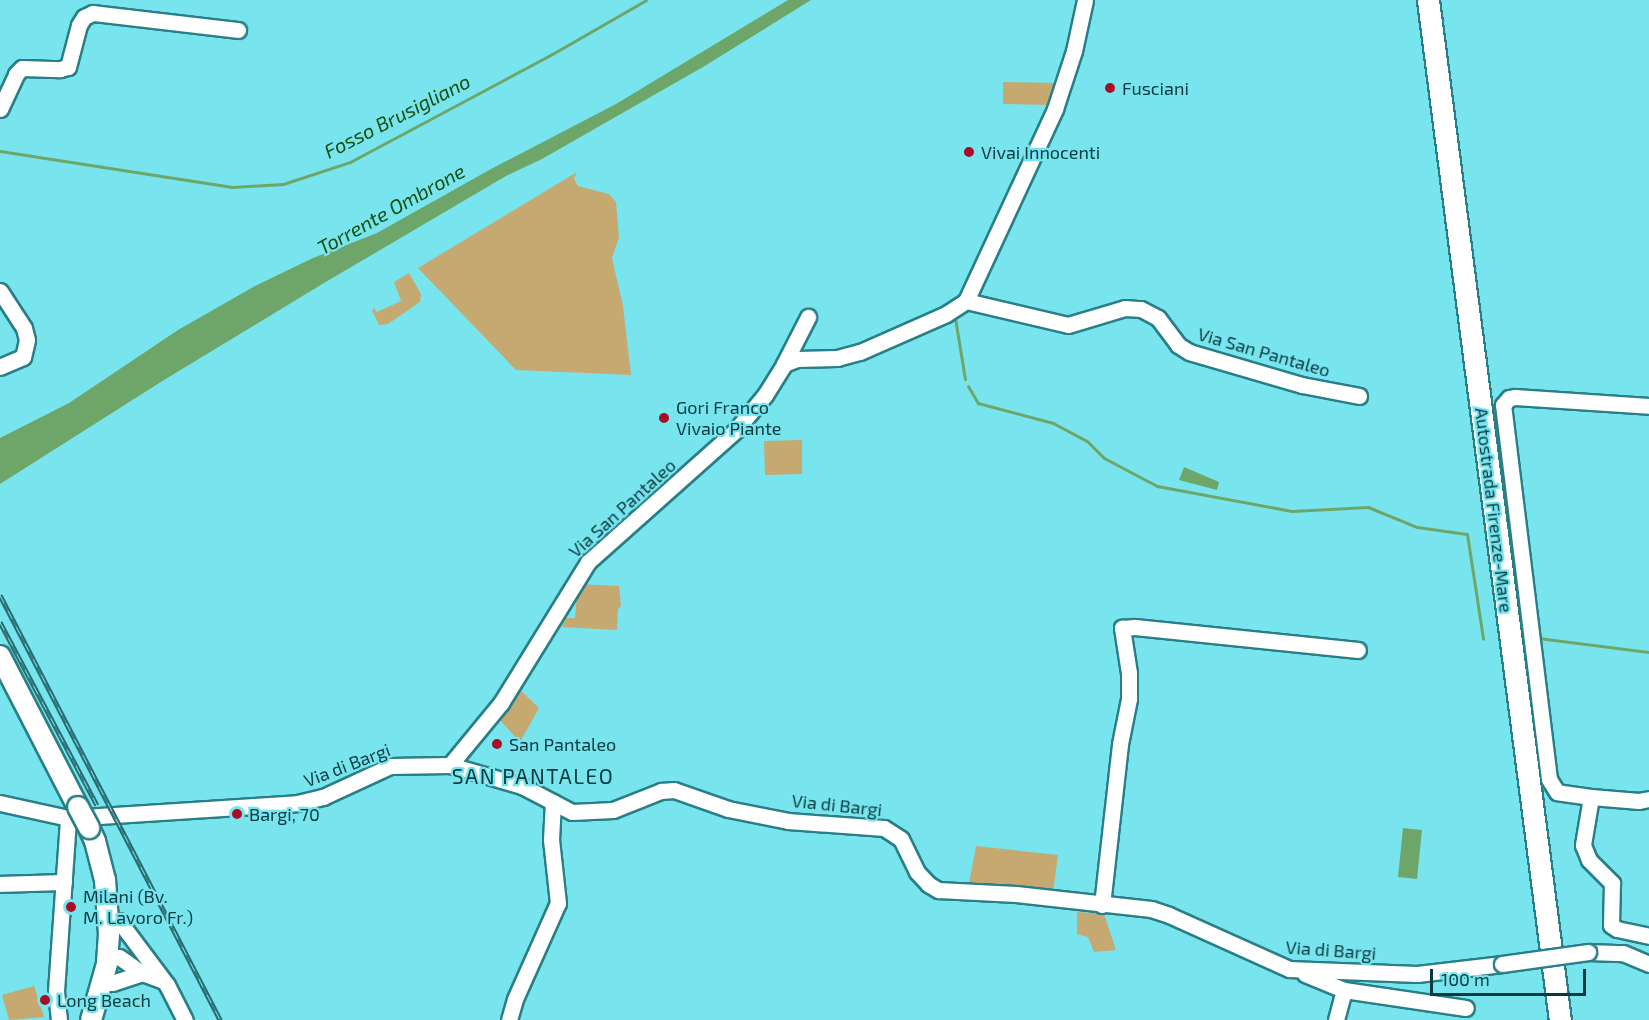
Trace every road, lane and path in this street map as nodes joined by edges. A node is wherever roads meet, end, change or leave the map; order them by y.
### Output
1 (1085, 0) edge
2 (1413, 0) edge
3 (1428, 0) edge
4 (238, 30) dead end
5 (0, 109) edge
6 (0, 291) edge
7 (966, 301) junction
8 (808, 317) dead end
9 (784, 364) junction
10 (0, 367) edge
11 (1359, 396) dead end
12 (1649, 406) edge
13 (1359, 650) dead end
14 (0, 656) edge
15 (450, 765) junction
16 (1591, 797) junction
17 (1649, 799) edge
18 (553, 802) junction
19 (0, 803) edge
20 (73, 812) junction
21 (92, 835) junction
22 (64, 882) junction
23 (0, 884) edge
24 (1102, 905) junction
25 (119, 921) junction
26 (1649, 936) edge
27 (115, 952) junction
28 (143, 954) junction
29 (1649, 964) edge
30 (1297, 971) junction
31 (142, 973) junction
32 (164, 981) junction
33 (112, 983) junction
34 (1344, 990) junction
35 (1466, 1008) dead end
36 (58, 1020) edge
37 (91, 1020) edge
38 (98, 1020) edge
39 (185, 1020) edge
40 (509, 1020) edge
41 (1336, 1020) edge
42 (1546, 1020) edge
43 (1560, 1020) edge

1 - 7 street
2 - 42 highway, Autostrada Firenze-Mare
3 - 43 highway, Autostrada Firenze-Mare
4 - 5 street
6 - 10 street
7 - 9 street
7 - 11 street, Via San Pantaleo
8 - 9 street, Via San Pantaleo
9 - 15 street, Via San Pantaleo
12 - 16 street
13 - 24 street
14 - 20 main road
15 - 18 street, Via di Bargi
15 - 20 street, Via di Bargi
16 - 17 street
16 - 26 street
18 - 24 street, Via di Bargi
18 - 40 street
19 - 20 street, Via di Bargi
20 - 21 main road, bridge
20 - 22 street
21 - 25 main road
21 - 27 main road
22 - 23 street
22 - 36 street
24 - 30 street, Via di Bargi
25 - 27 main road
25 - 28 street
27 - 28 street
27 - 31 street
27 - 33 main road
27 - 37 main road
28 - 32 street
29 - 30 street, Via di Bargi, bridge
30 - 34 street
31 - 32 street
31 - 33 street
32 - 39 street
33 - 38 main road
34 - 35 street
34 - 41 street

